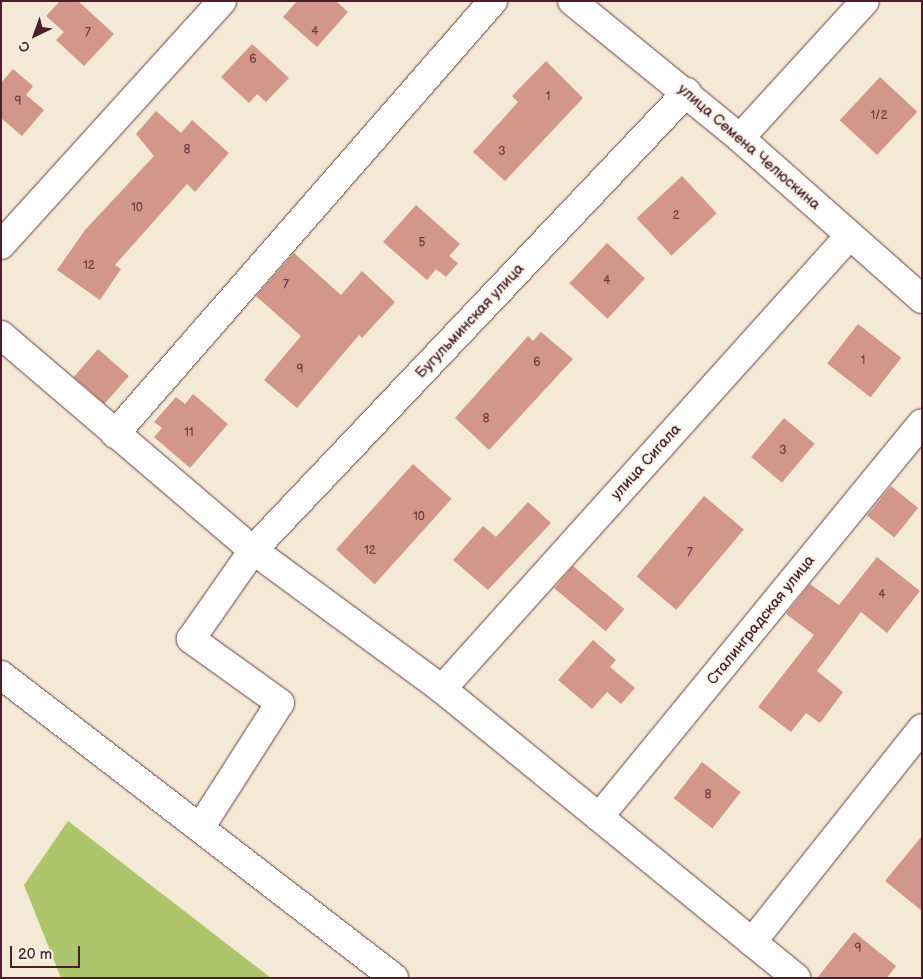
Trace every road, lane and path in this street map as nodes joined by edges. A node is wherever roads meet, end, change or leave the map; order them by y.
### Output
1 (222, 1) edge
2 (493, 1) edge
3 (572, 1) edge
4 (865, 1) edge
5 (687, 92) junction
6 (740, 138) junction
7 (850, 235) junction
8 (1, 245) edge
9 (922, 299) edge
10 (1, 335) edge
11 (922, 423) edge
12 (115, 434) junction
13 (253, 550) junction
14 (1, 675) edge
15 (442, 689) junction
16 (922, 728) edge
17 (599, 817) junction
18 (200, 828) junction
19 (752, 942) junction
20 (394, 978) edge
21 (796, 978) edge

1 - 8 street
2 - 12 street
3 - 5 street, улица Семена Челюскина
4 - 6 street
5 - 6 street, улица Семена Челюскина
5 - 13 street, Бугульминская улица
6 - 7 street, улица Семена Челюскина
7 - 9 street, улица Семена Челюскина
7 - 15 street, улица Сигала
10 - 12 street
11 - 17 street, Сталинградская улица
12 - 13 street
13 - 15 street
13 - 18 street, Бугульминская улица
14 - 18 street
15 - 17 street
16 - 19 street
17 - 19 street
18 - 20 street
19 - 21 street

